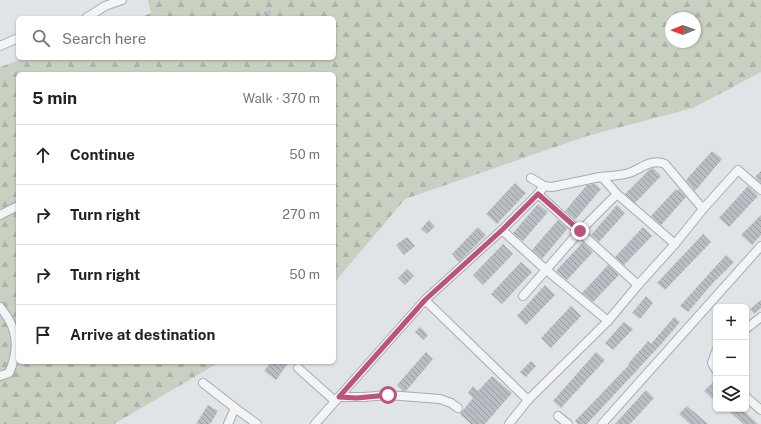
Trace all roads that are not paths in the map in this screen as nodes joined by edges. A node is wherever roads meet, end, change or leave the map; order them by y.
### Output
1 (122, 0) edge
2 (89, 16) edge
3 (16, 39) edge
4 (0, 46) edge
5 (600, 177) junction
6 (531, 178) dead end
7 (544, 186) junction
8 (761, 190) edge
9 (538, 194) junction
10 (617, 194) junction
11 (16, 207) edge
12 (703, 209) junction
13 (0, 215) edge
14 (502, 230) junction
15 (580, 231) junction
16 (675, 244) junction
17 (761, 246) edge
18 (545, 269) junction
19 (638, 285) junction
20 (523, 296) dead end
21 (425, 300) junction
22 (0, 307) edge
23 (761, 317) edge
24 (608, 321) junction
25 (749, 327) edge
26 (298, 368) dead end
27 (0, 376) edge
28 (203, 383) dead end
29 (337, 399) junction
30 (528, 400) junction
31 (749, 400) edge
32 (236, 408) junction
33 (458, 408) dead end
34 (761, 410) edge
35 (558, 416) dead end
36 (320, 423) edge
37 (228, 424) edge
38 (257, 424) edge
39 (508, 424) edge
40 (568, 424) edge
41 (602, 424) edge

1 - 2 street
3 - 4 street
5 - 7 street
5 - 10 street
5 - 12 street
6 - 7 street
7 - 9 street
8 - 12 street
9 - 14 street
9 - 15 street
10 - 15 street
10 - 16 street
11 - 13 street
12 - 16 street
14 - 18 street
14 - 21 street
15 - 18 street
15 - 19 street
16 - 19 street
17 - 41 street
18 - 20 street
18 - 24 street
19 - 24 street
21 - 29 street
21 - 30 street
22 - 27 street
23 - 25 street
24 - 30 street
26 - 29 street
28 - 32 street
29 - 33 street
29 - 36 street
30 - 39 street
31 - 34 street
32 - 37 street
32 - 38 street
35 - 40 street

